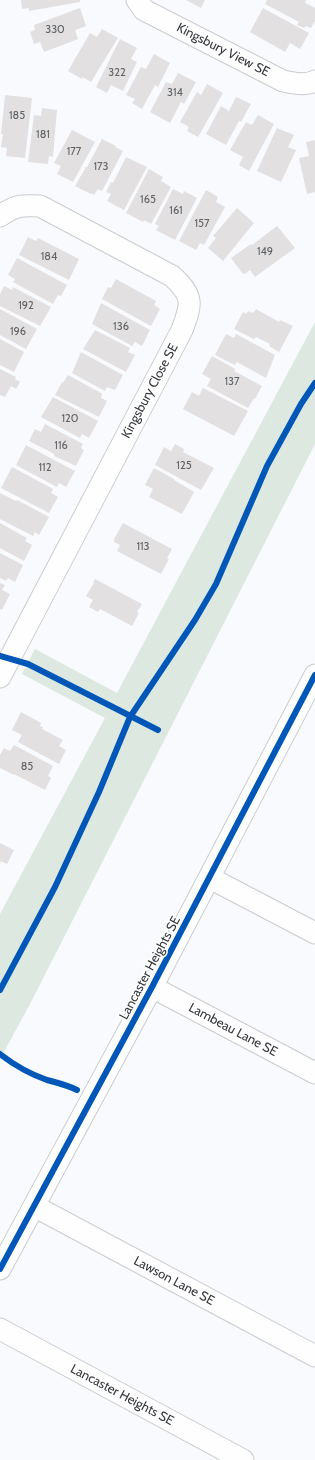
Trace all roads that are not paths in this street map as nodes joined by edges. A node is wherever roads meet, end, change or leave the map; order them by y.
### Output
1 (137, 0) edge
2 (315, 81) edge
3 (0, 216) edge
4 (315, 675) edge
5 (0, 677) edge
6 (210, 878) junction
7 (315, 933) edge
8 (152, 987) junction
9 (315, 1073) edge
10 (34, 1206) junction
11 (0, 1269) edge
12 (0, 1329) edge
13 (315, 1356) edge
14 (244, 1460) edge

1 - 2 street, Kingsbury View SE
3 - 5 street, Kingsbury Close SE
4 - 6 street, Lancaster Heights SE
6 - 7 street
6 - 8 street, Lancaster Heights SE
8 - 9 street, Lambeau Lane SE
8 - 10 street, Lancaster Heights SE
10 - 11 street, Lancaster Heights SE
10 - 13 street, Lawson Lane SE
12 - 14 street, Lancaster Heights SE

